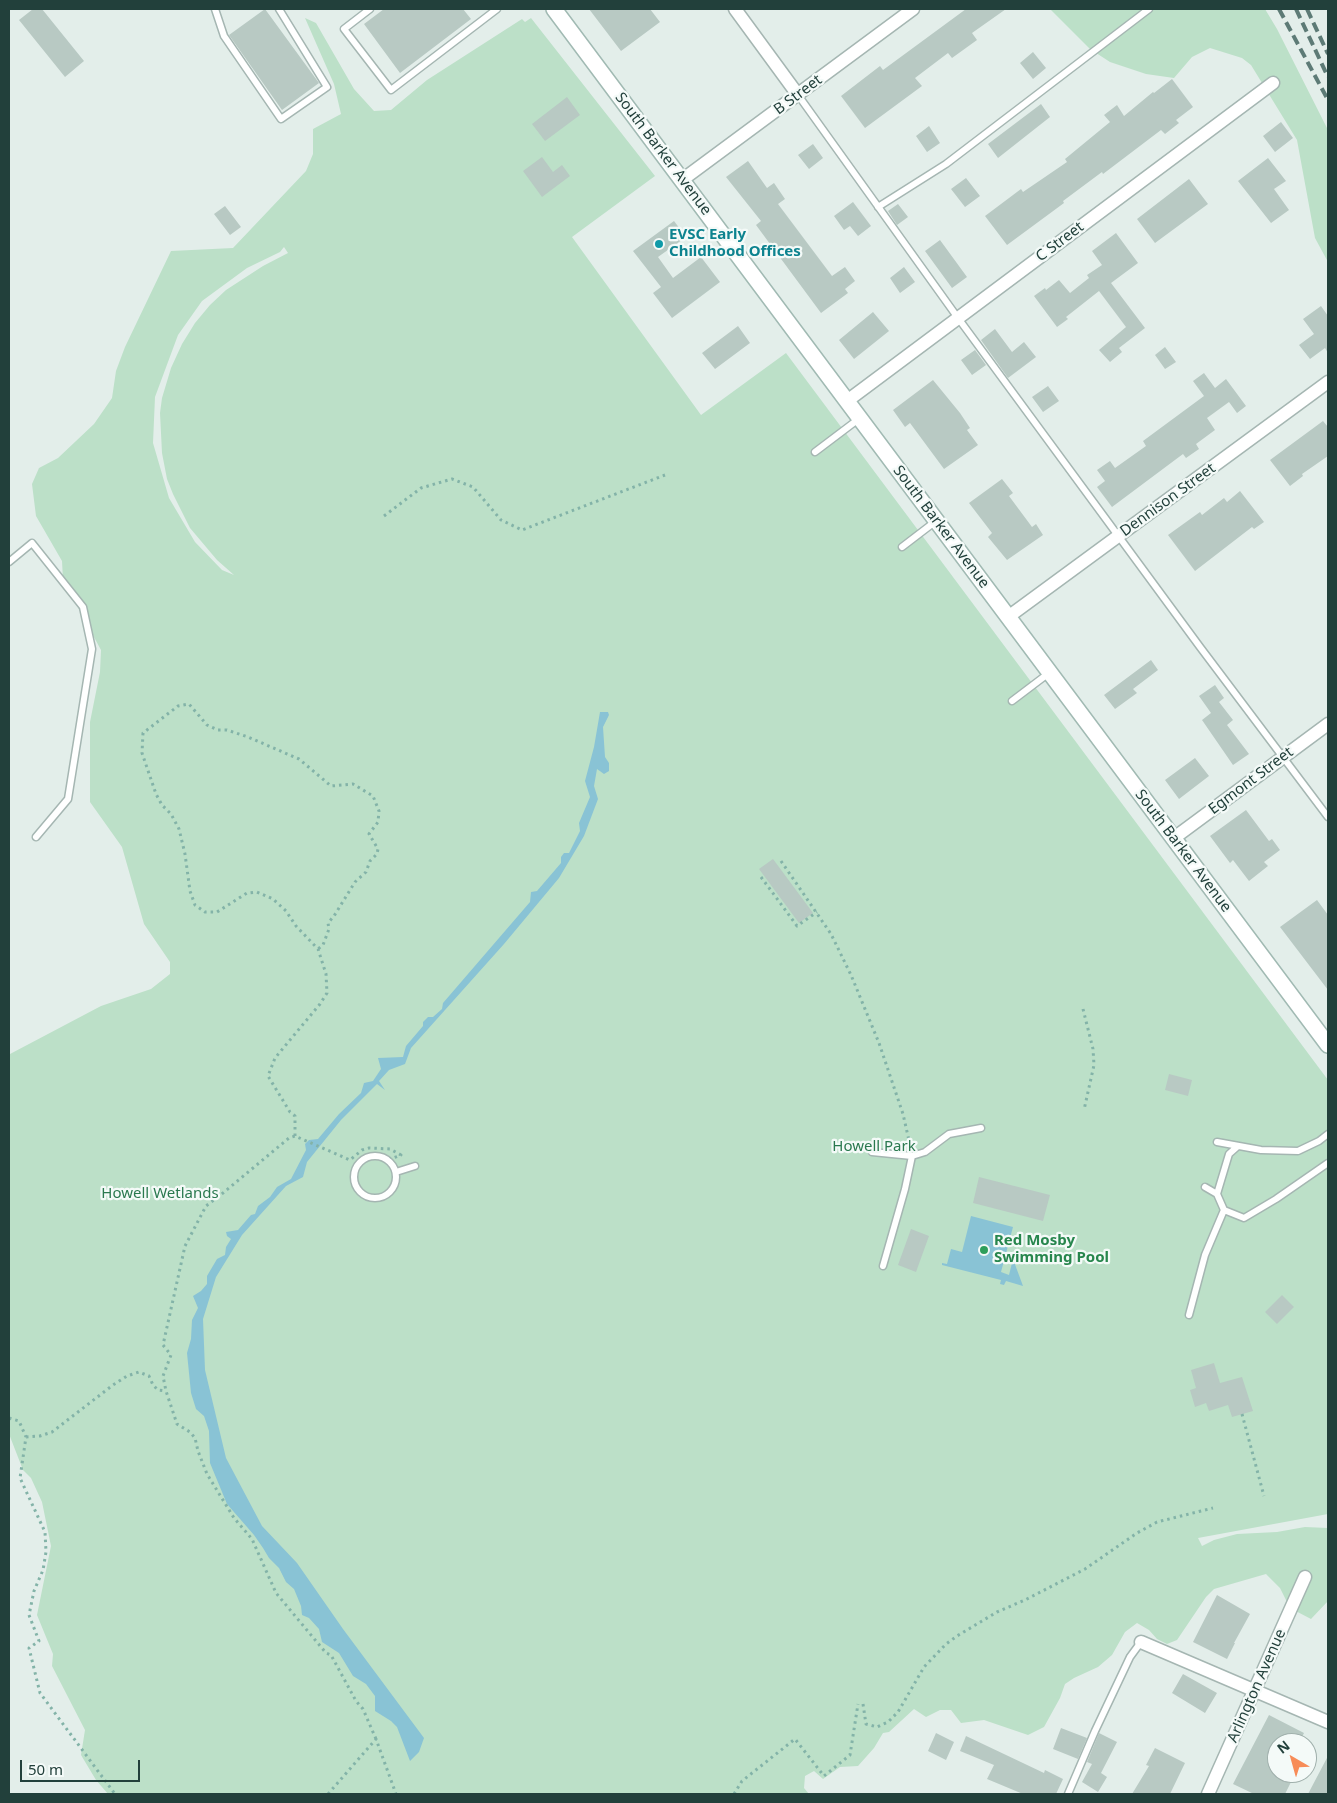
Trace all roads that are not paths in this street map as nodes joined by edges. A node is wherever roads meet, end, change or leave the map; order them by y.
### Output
1 (215, 9) edge
2 (278, 9) edge
3 (370, 9) edge
4 (497, 9) edge
5 (554, 9) edge
6 (735, 9) edge
7 (912, 9) edge
8 (1149, 9) edge
9 (1273, 83) dead end
10 (798, 95) junction
11 (682, 180) junction
12 (878, 207) junction
13 (958, 318) junction
14 (1328, 382) edge
15 (847, 401) junction
16 (860, 418) junction
17 (815, 452) dead end
18 (937, 521) junction
19 (1119, 536) junction
20 (902, 547) dead end
21 (9, 562) edge
22 (1008, 617) junction
23 (1050, 672) junction
24 (1012, 701) dead end
25 (1328, 724) edge
26 (1283, 757) junction
27 (1328, 817) edge
28 (36, 837) dead end
29 (1174, 838) junction
30 (1328, 1045) edge
31 (981, 1128) dead end
32 (1328, 1134) edge
33 (1217, 1142) dead end
34 (1238, 1146) junction
35 (872, 1152) dead end
36 (912, 1156) junction
37 (1328, 1163) edge
38 (415, 1166) dead end
39 (396, 1172) junction
40 (1205, 1187) dead end
41 (1216, 1194) junction
42 (1224, 1210) junction
43 (883, 1266) dead end
44 (1189, 1315) dead end
45 (1305, 1577) dead end
46 (1141, 1642) joint
47 (1254, 1690) junction
48 (1328, 1722) edge
49 (1068, 1794) edge
50 (1208, 1794) edge

1 - 2 lane
3 - 4 lane
5 - 11 main road, South Barker Avenue
6 - 10 street
7 - 10 street, B Street
8 - 12 lane
9 - 13 street, C Street
10 - 11 street, B Street
10 - 12 lane
11 - 15 main road, South Barker Avenue
12 - 13 lane
13 - 15 street, C Street
13 - 19 lane
14 - 19 street, Dennison Street
15 - 16 main road, South Barker Avenue
16 - 17 lane
16 - 18 main road, South Barker Avenue
18 - 20 lane
18 - 22 main road, South Barker Avenue
19 - 22 street, Dennison Street
19 - 26 lane
21 - 28 lane
22 - 23 main road, South Barker Avenue
23 - 24 lane
23 - 29 main road, South Barker Avenue
25 - 26 street, Egmont Street
26 - 27 lane
26 - 29 street, Egmont Street
29 - 30 main road, South Barker Avenue
31 - 36 lane
32 - 34 lane
33 - 34 lane
34 - 41 lane
35 - 36 lane
36 - 43 lane
37 - 42 lane
38 - 39 lane
39 - 39 lane
40 - 41 lane
41 - 42 lane
42 - 44 lane
45 - 47 street, Arlington Avenue
46 - 47 street
46 - 49 lane
47 - 48 street
47 - 50 street, Arlington Avenue

